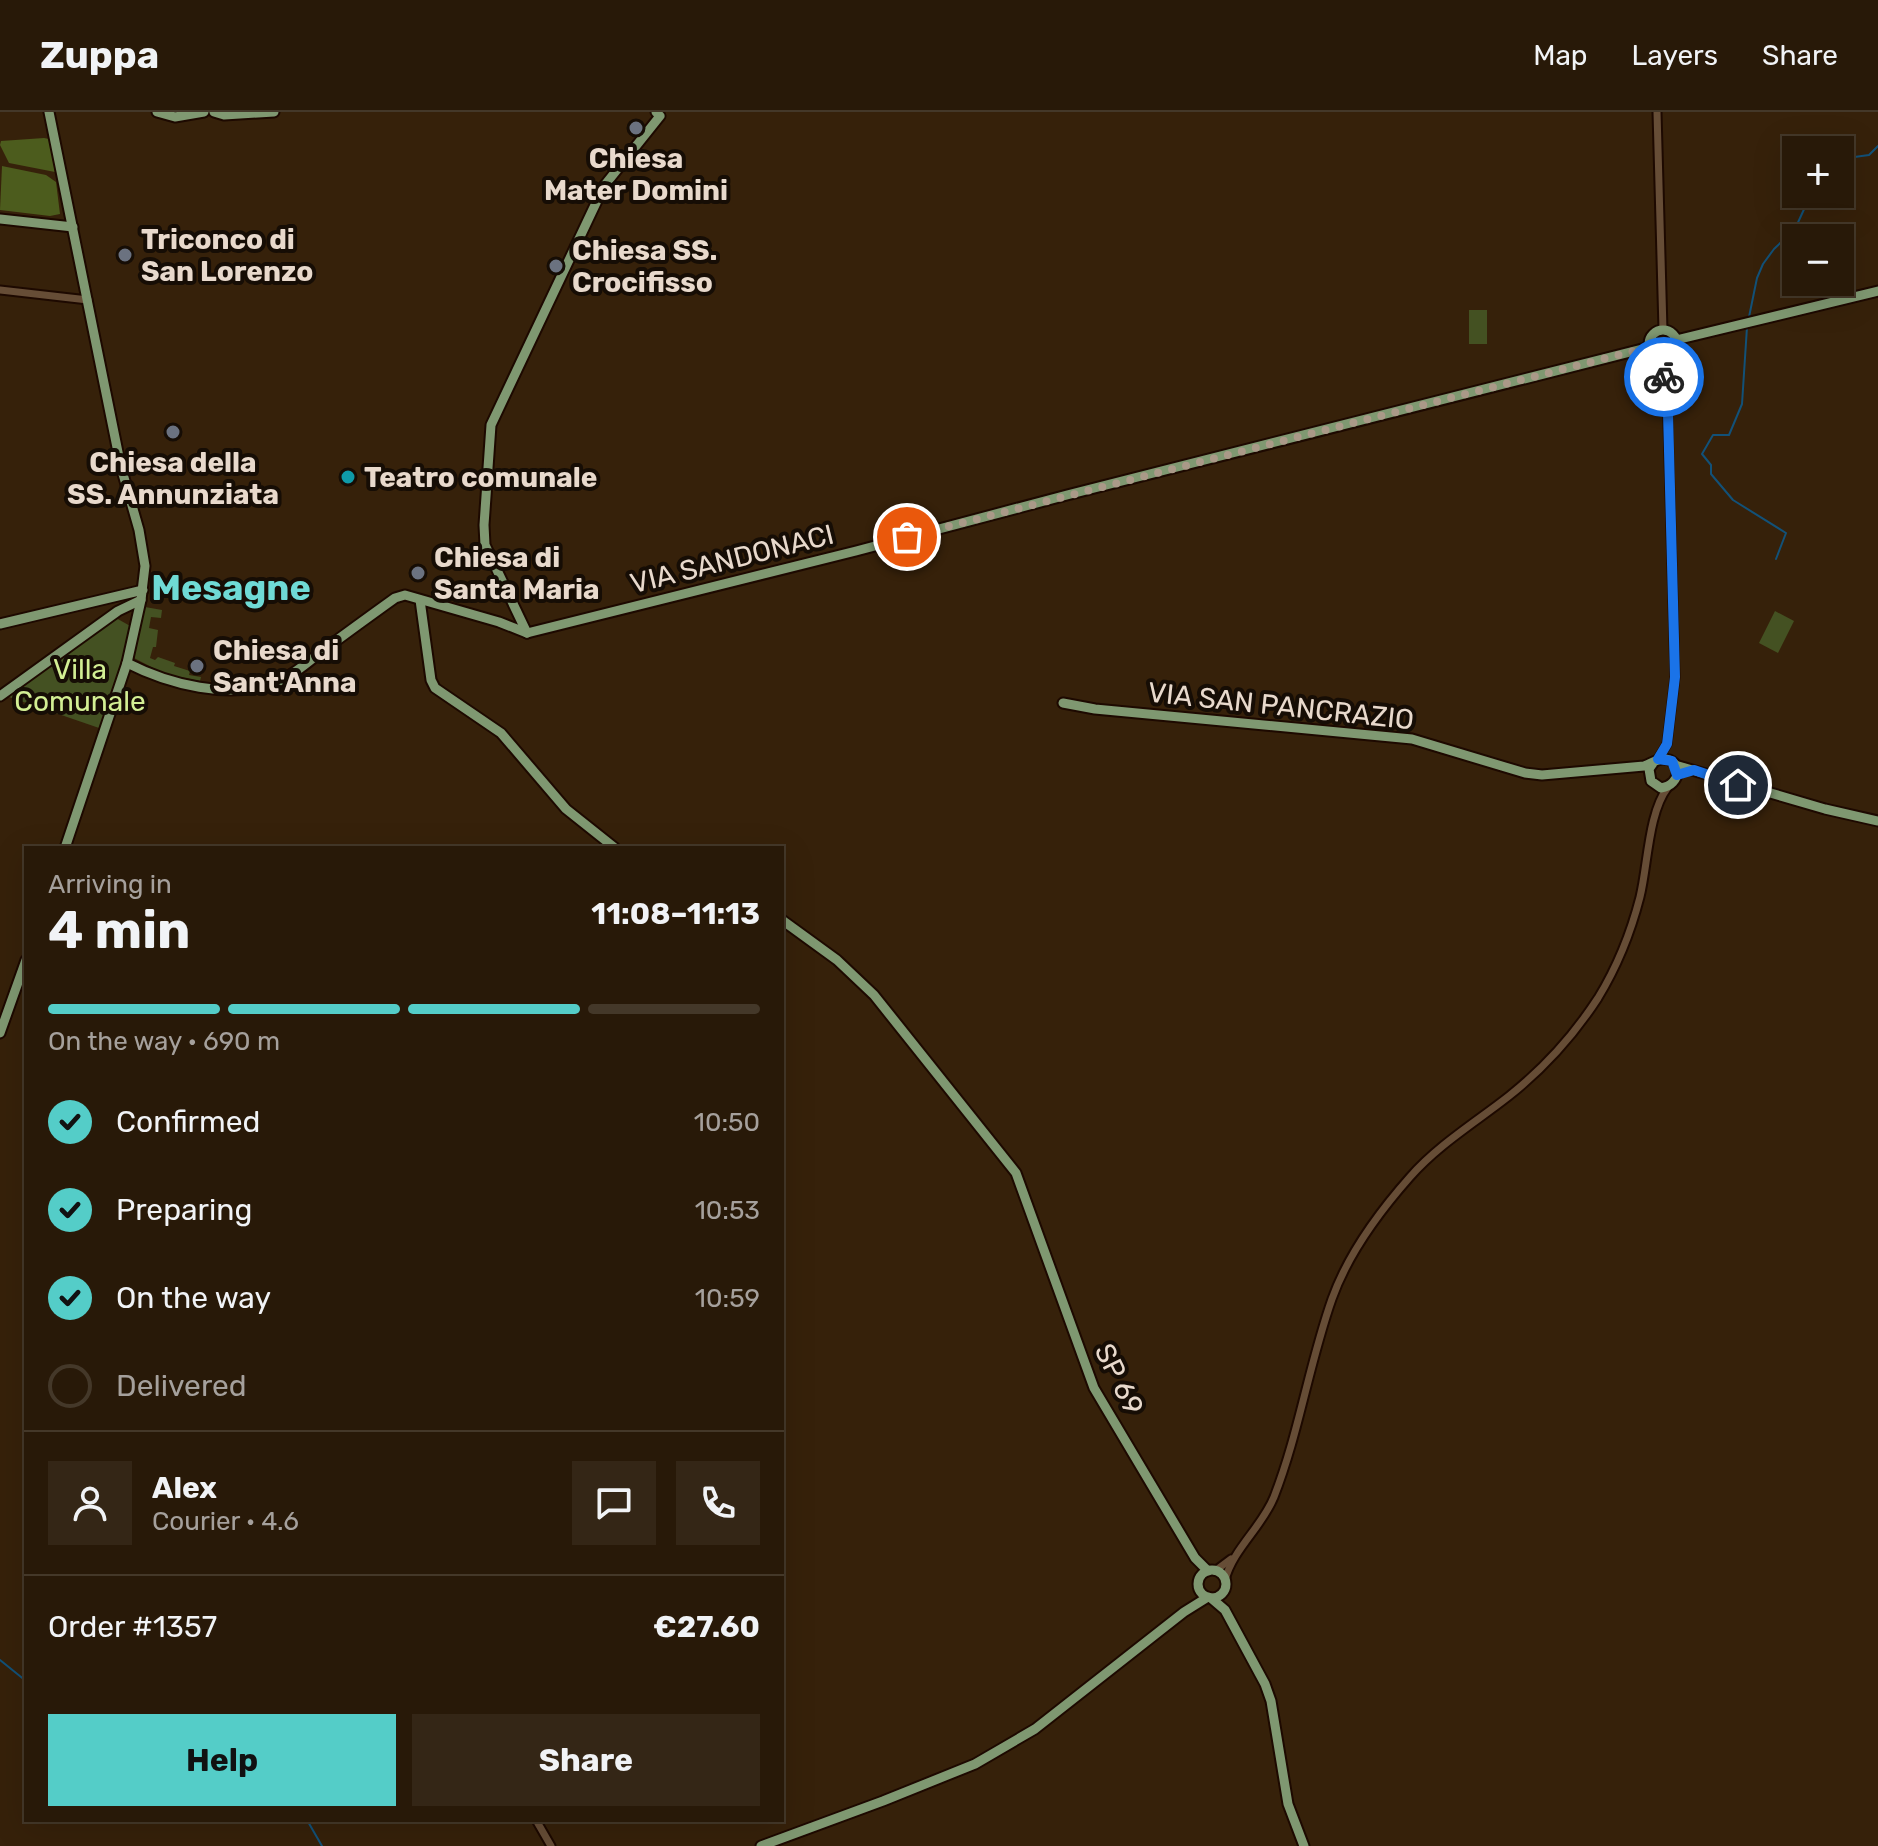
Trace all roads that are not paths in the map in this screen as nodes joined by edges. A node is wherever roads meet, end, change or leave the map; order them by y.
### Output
1 (49, 112) edge
2 (204, 112) edge
3 (214, 112) edge
4 (274, 112) edge
5 (1657, 112) edge
6 (167, 113) edge
7 (660, 113) edge
8 (0, 219) edge
9 (73, 227) junction
10 (0, 290) edge
11 (1878, 291) edge
12 (88, 300) junction
13 (1663, 330) junction
14 (1676, 340) junction
15 (1652, 351) junction
16 (1670, 355) junction
17 (1667, 387) junction
18 (142, 595) junction
19 (420, 600) junction
20 (0, 624) edge
21 (527, 633) junction
22 (127, 663) junction
23 (0, 696) edge
24 (1063, 703) dead end
25 (1670, 730) junction
26 (1656, 761) junction
27 (1635, 767) junction
28 (1675, 767) junction
29 (1652, 782) junction
30 (1668, 787) junction
31 (1657, 810) junction
32 (1878, 821) edge
33 (66, 846) edge
34 (612, 846) edge
35 (784, 921) edge
36 (24, 966) edge
37 (0, 1033) edge
38 (1236, 1556) junction
39 (1195, 1558) junction
40 (1212, 1571) junction
41 (1225, 1580) junction
42 (1199, 1585) junction
43 (1223, 1592) junction
44 (1209, 1597) junction
45 (1225, 1610) junction
46 (1184, 1612) junction
47 (537, 1822) edge
48 (551, 1846) edge
49 (761, 1846) edge
50 (1304, 1846) edge

1 - 9 main road
2 - 6 main road
3 - 4 main road
5 - 13 street
7 - 21 main road
8 - 9 main road
9 - 12 main road
10 - 12 street
11 - 14 main road
12 - 18 main road
13 - 14 main road
13 - 15 main road
14 - 16 main road
15 - 16 main road
15 - 17 street
15 - 21 main road, VIA SANDONACI
16 - 17 street
17 - 25 street
18 - 20 main road
18 - 22 main road
18 - 23 main road
19 - 21 main road
19 - 22 main road
19 - 34 main road
22 - 33 main road
24 - 27 main road, VIA SAN PANCRAZIO
25 - 26 street
25 - 28 street
26 - 27 main road, VIA SAN PANCRAZIO
26 - 28 main road
26 - 29 main road
27 - 29 main road
28 - 30 main road
28 - 32 main road
29 - 30 main road
29 - 31 street
30 - 31 street
31 - 38 street
35 - 39 main road, SP 69
36 - 37 main road
38 - 40 street
38 - 41 street
39 - 40 main road
39 - 42 main road
40 - 41 main road
40 - 42 main road
41 - 43 main road
42 - 44 main road
42 - 46 main road
43 - 44 main road
43 - 45 main road
44 - 45 main road
44 - 46 main road
45 - 50 main road
46 - 49 main road
47 - 48 street

